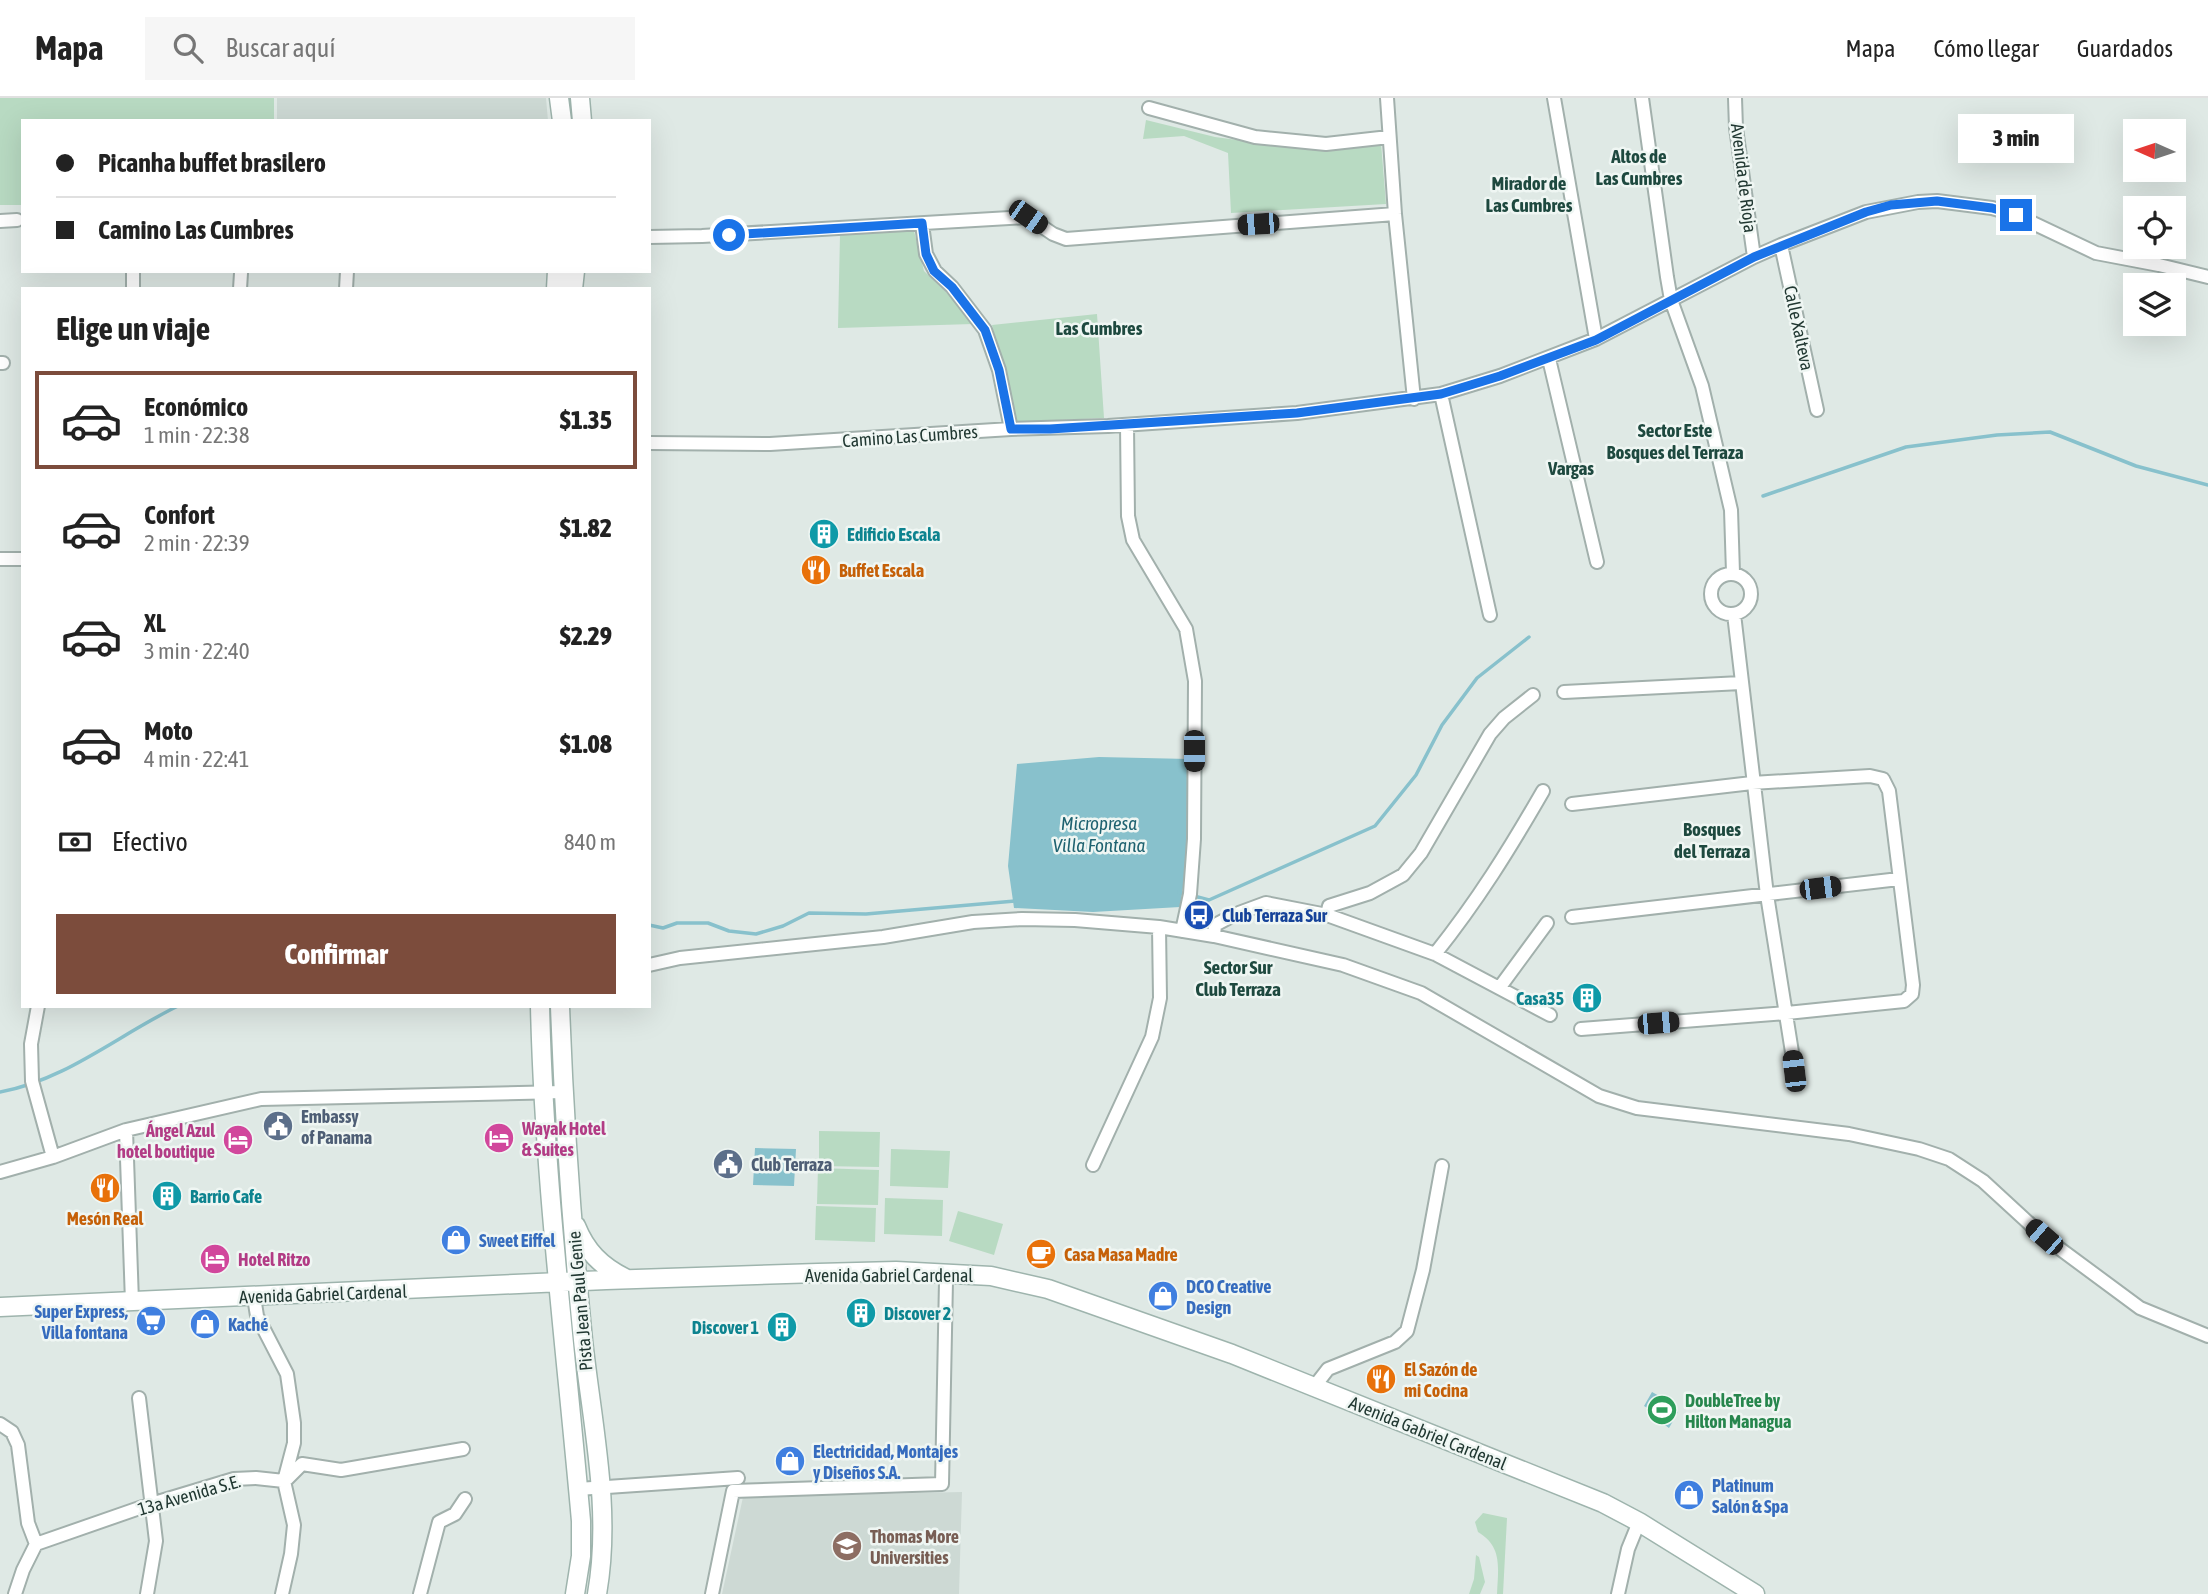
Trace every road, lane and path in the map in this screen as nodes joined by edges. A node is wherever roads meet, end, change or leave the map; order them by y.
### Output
1 (559, 98) edge
2 (1388, 98) edge
3 (1554, 98) edge
4 (1642, 98) edge
5 (1735, 98) edge
6 (1149, 108) dead end
7 (562, 119) edge
8 (1389, 137) junction
9 (1395, 214) junction
10 (17, 220) dead end
11 (0, 221) edge
12 (922, 223) junction
13 (651, 237) edge
14 (1781, 245) junction
15 (1754, 257) junction
16 (241, 273) dead end
17 (2208, 276) edge
18 (240, 287) edge
19 (1671, 300) junction
20 (1596, 340) junction
21 (1549, 359) junction
22 (1441, 394) junction
23 (1414, 398) junction
24 (1818, 410) dead end
25 (1127, 425) junction
26 (1011, 429) junction
27 (651, 443) edge
28 (0, 559) edge
29 (21, 559) edge
30 (1597, 562) dead end
31 (1733, 573) junction
32 (1734, 614) junction
33 (1490, 615) dead end
34 (1741, 683) junction
35 (1564, 692) dead end
36 (1533, 695) dead end
37 (1752, 783) junction
38 (1543, 791) dead end
39 (1572, 803) dead end
40 (1899, 879) junction
41 (1767, 895) junction
42 (1327, 915) junction
43 (1572, 917) dead end
44 (1547, 923) dead end
45 (1159, 927) junction
46 (1182, 931) junction
47 (1214, 936) junction
48 (1435, 954) junction
49 (651, 965) edge
50 (1500, 987) junction
51 (38, 1008) edge
52 (49, 1008) edge
53 (540, 1008) edge
54 (546, 1008) edge
55 (560, 1008) edge
56 (1787, 1013) junction
57 (1550, 1015) dead end
58 (36, 1020) junction
59 (541, 1027) junction
60 (1581, 1029) dead end
61 (1794, 1071) dead end
62 (543, 1092) junction
63 (563, 1092) junction
64 (126, 1130) junction
65 (53, 1157) junction
66 (1093, 1165) dead end
67 (1442, 1166) dead end
68 (0, 1172) edge
69 (573, 1217) junction
70 (944, 1273) junction
71 (628, 1280) junction
72 (578, 1283) junction
73 (557, 1284) junction
74 (254, 1297) junction
75 (132, 1302) junction
76 (0, 1307) edge
77 (2208, 1336) edge
78 (1314, 1387) junction
79 (139, 1398) dead end
80 (1, 1424) edge
81 (463, 1449) dead end
82 (738, 1478) dead end
83 (284, 1481) junction
84 (578, 1489) junction
85 (601, 1489) junction
86 (465, 1499) dead end
87 (151, 1504) junction
88 (1639, 1522) junction
89 (36, 1544) junction
90 (15, 1594) edge
91 (147, 1594) edge
92 (282, 1594) edge
93 (420, 1594) edge
94 (575, 1594) edge
95 (597, 1594) edge
96 (712, 1594) edge
97 (1618, 1594) edge
98 (1755, 1594) edge

1 - 7 street
2 - 8 street
3 - 20 street
4 - 19 street
5 - 15 street, Avenida de Rioja
6 - 8 street
8 - 9 street
9 - 12 street
9 - 23 street
10 - 11 street
12 - 13 street
12 - 26 street
14 - 15 street, Camino Las Cumbres
14 - 17 street, Camino Las Cumbres
14 - 24 street, Calle Xalteva
15 - 19 street, Camino Las Cumbres
16 - 18 street
19 - 20 street, Camino Las Cumbres
19 - 31 street
20 - 21 street, Camino Las Cumbres
21 - 22 street, Camino Las Cumbres
21 - 30 street
22 - 23 street, Camino Las Cumbres
22 - 33 street
23 - 25 street, Camino Las Cumbres
25 - 26 street, Camino Las Cumbres
25 - 46 street
26 - 27 street, Camino Las Cumbres
28 - 29 street
31 - 32 street
31 - 32 street
32 - 34 street
34 - 35 street
34 - 37 street
36 - 42 street
37 - 39 street
37 - 40 street
37 - 41 street
38 - 48 street
40 - 41 street
40 - 56 street
41 - 43 street
41 - 56 street
42 - 47 street
42 - 48 street
44 - 50 street
45 - 46 street
45 - 49 street
45 - 66 street
46 - 47 street
47 - 77 street
48 - 50 street
50 - 57 street
51 - 58 street
52 - 58 street
53 - 59 street, Pista Jean Paul Genie
54 - 59 street
55 - 63 street, Pista Jean Paul Genie
56 - 60 street
56 - 61 street
58 - 65 street
59 - 62 street, Pista Jean Paul Genie
62 - 63 street
62 - 64 street
62 - 73 street, Pista Jean Paul Genie
63 - 69 street, Pista Jean Paul Genie
64 - 65 street
64 - 75 street
65 - 68 street
67 - 78 street
69 - 71 street
69 - 72 street, Pista Jean Paul Genie
70 - 71 street, Avenida Gabriel Cardenal
70 - 78 street, Avenida Gabriel Cardenal
70 - 96 street
71 - 72 street, Avenida Gabriel Cardenal
72 - 73 street, Avenida Gabriel Cardenal
72 - 85 street, Pista Jean Paul Genie
73 - 74 street, Avenida Gabriel Cardenal
73 - 84 street, Pista Jean Paul Genie
74 - 75 street, Avenida Gabriel Cardenal
74 - 83 street
75 - 76 street, Avenida Gabriel Cardenal
78 - 88 street, Avenida Gabriel Cardenal
79 - 87 street
80 - 89 street
81 - 83 street
82 - 85 street
83 - 87 street, 13a Avenida S.E.
83 - 92 street
84 - 85 street
84 - 94 street, Pista Jean Paul Genie
85 - 95 street, Pista Jean Paul Genie
86 - 93 street
87 - 89 street, 13a Avenida S.E.
87 - 91 street
88 - 97 street
88 - 98 street, Avenida Gabriel Cardenal
89 - 90 street

